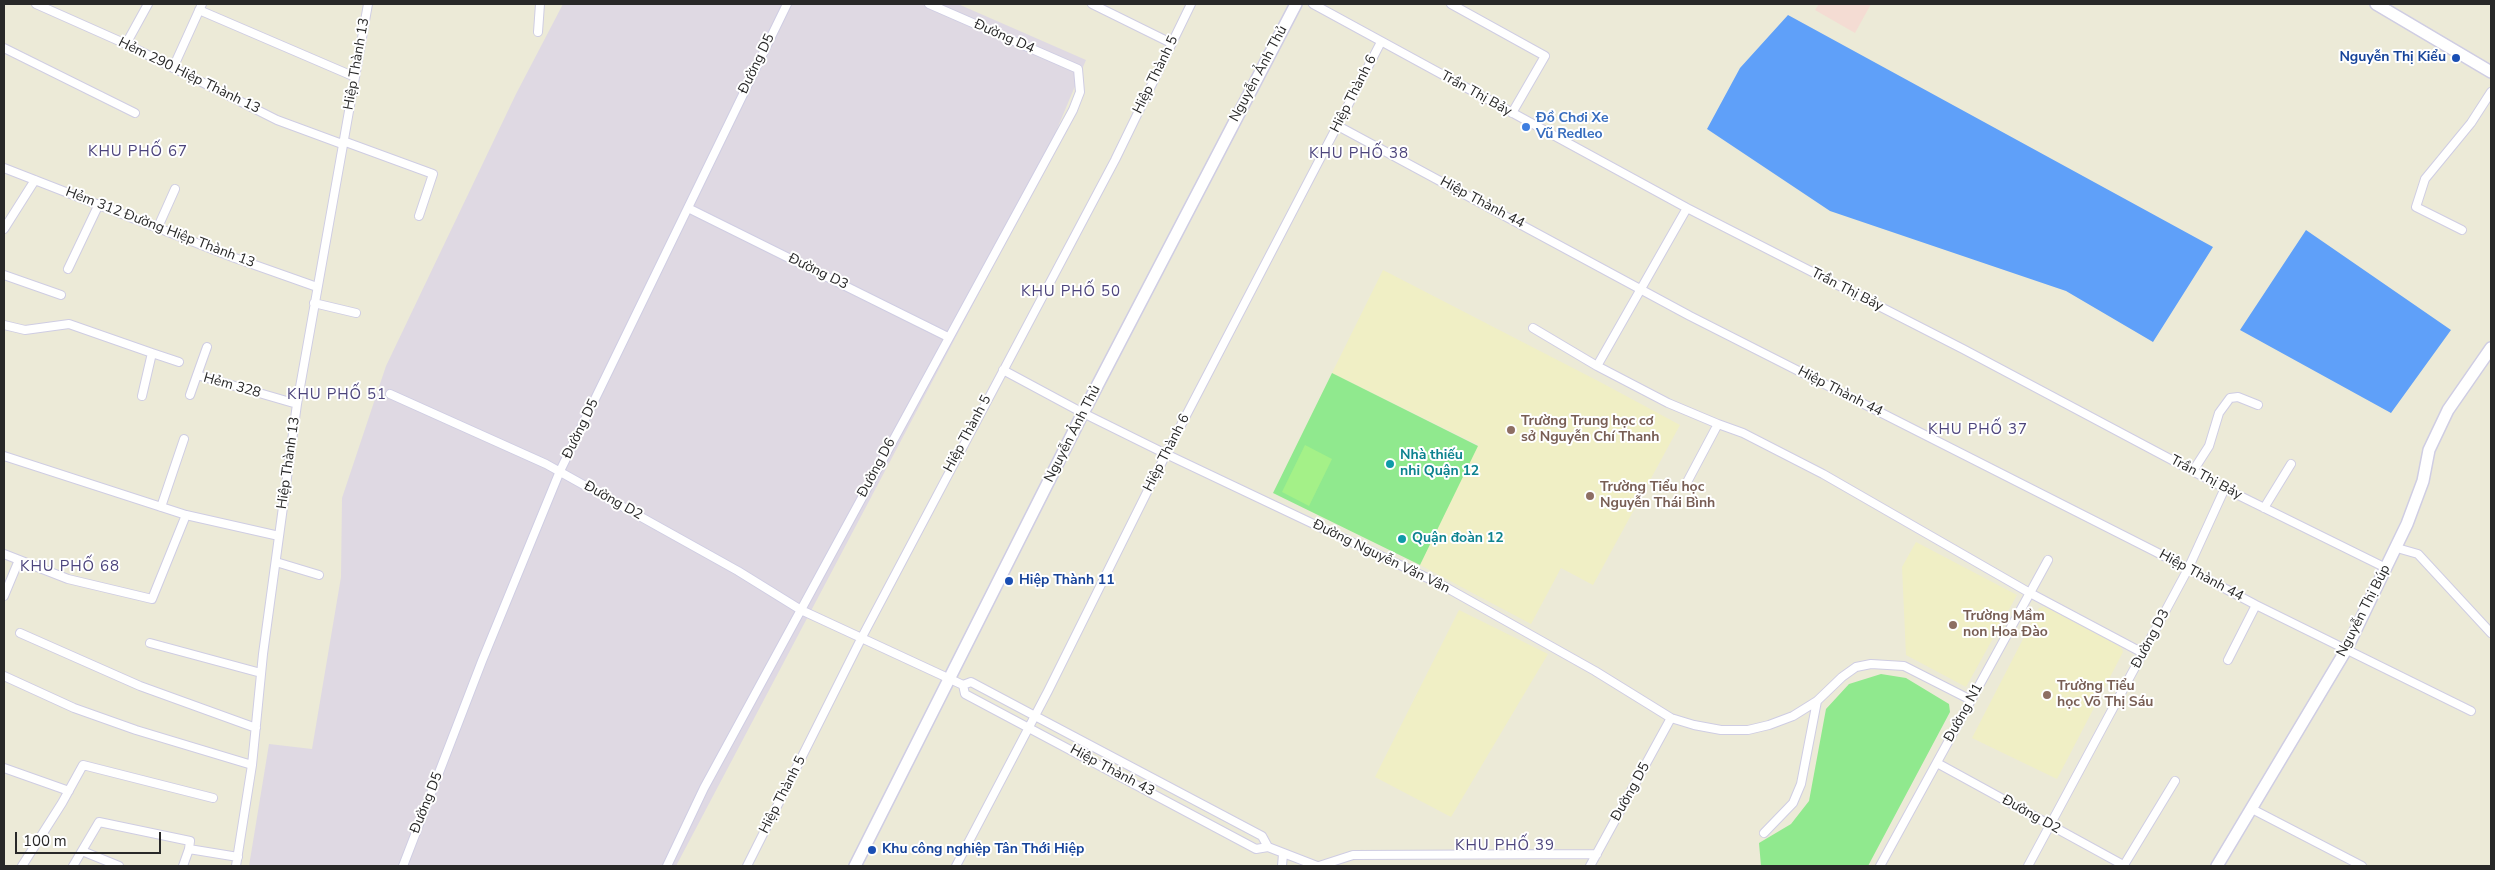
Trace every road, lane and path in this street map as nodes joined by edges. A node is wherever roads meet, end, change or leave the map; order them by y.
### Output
1 (36, 4) edge
2 (148, 4) edge
3 (368, 4) edge
4 (540, 4) edge
5 (787, 4) edge
6 (929, 4) edge
7 (1092, 4) edge
8 (1191, 4) edge
9 (1296, 4) edge
10 (1313, 4) edge
11 (1451, 4) edge
12 (2376, 4) edge
13 (200, 7) edge
14 (538, 32) dead end
15 (1381, 42) junction
16 (1171, 43) junction
17 (126, 44) junction
18 (4, 48) edge
19 (173, 68) junction
20 (1078, 69) joint
21 (2491, 72) edge
22 (355, 77) junction
23 (2491, 92) edge
24 (135, 113) dead end
25 (1512, 113) junction
26 (1338, 126) junction
27 (343, 143) junction
28 (4, 168) edge
29 (35, 180) junction
30 (175, 189) dead end
31 (99, 204) junction
32 (688, 208) junction
33 (1686, 208) junction
34 (420, 216) dead end
35 (158, 227) junction
36 (4, 229) edge
37 (2462, 230) dead end
38 (68, 269) dead end
39 (4, 275) edge
40 (317, 287) junction
41 (1641, 289) junction
42 (61, 295) dead end
43 (314, 303) junction
44 (356, 313) dead end
45 (4, 325) edge
46 (1533, 328) dead end
47 (948, 337) junction
48 (206, 347) dead end
49 (2491, 348) edge
50 (152, 353) junction
51 (179, 362) dead end
52 (1597, 366) junction
53 (1003, 370) junction
54 (196, 376) junction
55 (390, 394) dead end
56 (190, 395) dead end
57 (142, 396) dead end
58 (297, 404) junction
59 (2258, 404) dead end
60 (1083, 413) junction
61 (1718, 424) junction
62 (184, 439) dead end
63 (1166, 454) junction
64 (4, 456) edge
65 (2291, 464) dead end
66 (2193, 471) junction
67 (560, 472) junction
68 (1685, 486) dead end
69 (2225, 488) junction
70 (161, 507) junction
71 (2264, 508) junction
72 (186, 515) junction
73 (279, 536) junction
74 (2397, 548) junction
75 (4, 554) edge
76 (19, 560) junction
77 (2048, 560) dead end
78 (276, 562) junction
79 (2386, 568) junction
80 (2188, 569) junction
81 (319, 575) dead end
82 (2030, 594) junction
83 (4, 596) edge
84 (2256, 605) junction
85 (801, 610) junction
86 (20, 633) dead end
87 (2491, 633) edge
88 (862, 637) junction
89 (150, 643) dead end
90 (2346, 650) junction
91 (2143, 653) junction
92 (2228, 660) dead end
93 (261, 673) junction
94 (4, 676) edge
95 (949, 679) junction
96 (963, 685) junction
97 (1971, 700) junction
98 (1817, 701) junction
99 (2471, 711) dead end
100 (1035, 716) junction
101 (1671, 718) junction
102 (256, 728) junction
103 (1029, 728) junction
104 (1937, 763) junction
105 (252, 765) junction
106 (4, 768) edge
107 (2175, 781) dead end
108 (69, 791) junction
109 (213, 798) dead end
110 (2252, 809) junction
111 (2050, 825) junction
112 (1764, 833) dead end
113 (1268, 847) junction
114 (189, 849) junction
115 (82, 851) junction
116 (1283, 854) junction
117 (1597, 854) junction
118 (238, 857) junction
119 (22, 866) edge
120 (73, 866) edge
121 (119, 866) edge
122 (183, 866) edge
123 (236, 866) edge
124 (403, 866) edge
125 (666, 866) edge
126 (747, 866) edge
127 (855, 866) edge
128 (956, 866) edge
129 (1282, 866) edge
130 (1318, 866) edge
131 (1590, 866) edge
132 (1880, 866) edge
133 (2028, 866) edge
134 (2124, 866) edge
135 (2217, 866) edge
136 (2362, 866) edge

1 - 17 street, Hẻm 290 Hiệp Thành 13
2 - 17 street
3 - 22 street, Hiệp Thành 13
4 - 14 street
5 - 32 street, Đường D5
6 - 20 street, Đường D4
7 - 16 street
8 - 16 street, Hiệp Thành 5
9 - 60 main road, Nguyễn Ảnh Thủ
10 - 15 street, Trần Thị Bảy
11 - 25 street
12 - 21 main road
13 - 19 street
13 - 22 street
15 - 25 street, Trần Thị Bảy
15 - 26 street, Hiệp Thành 6
16 - 53 street, Hiệp Thành 5
17 - 19 street, Hẻm 290 Hiệp Thành 13
18 - 24 street
19 - 27 street, Hẻm 290 Hiệp Thành 13
20 - 47 street, Đường D6
22 - 27 street, Hiệp Thành 13
23 - 37 street
25 - 33 street, Trần Thị Bảy
26 - 41 street, Hiệp Thành 44
26 - 63 street, Hiệp Thành 6
27 - 34 street, Hẻm 290 Hiệp Thành 13
27 - 40 street, Hiệp Thành 13
28 - 29 street, Hẻm 312 Đường Hiệp Thành 13
29 - 31 street, Hẻm 312 Đường Hiệp Thành 13
29 - 36 street
30 - 35 street
31 - 35 street, Hẻm 312 Đường Hiệp Thành 13
31 - 38 street
32 - 47 street, Đường D3
32 - 67 street, Đường D5
33 - 41 street
33 - 66 street, Trần Thị Bảy
35 - 40 street, Hẻm 312 Đường Hiệp Thành 13
39 - 42 street
40 - 43 street, Hiệp Thành 13
41 - 52 street
41 - 80 street, Hiệp Thành 44
43 - 44 street
43 - 58 street, Hiệp Thành 13
45 - 50 street
46 - 52 street
47 - 85 street, Đường D6
48 - 54 street, Hẻm 328
49 - 74 main road, Nguyễn Thị Búp
50 - 51 street
50 - 57 street
52 - 61 street
53 - 60 street, Đường Nguyễn Văn Vân
53 - 88 street, Hiệp Thành 5
54 - 56 street
54 - 58 street, Hẻm 328
55 - 67 street, Đường D2
58 - 73 street, Hiệp Thành 13
59 - 66 street
60 - 63 street, Đường Nguyễn Văn Vân
60 - 95 main road, Nguyễn Ảnh Thủ
61 - 68 street
61 - 82 street
62 - 70 street
63 - 100 street, Hiệp Thành 6
63 - 101 street, Đường Nguyễn Văn Vân
64 - 70 street
65 - 71 street
66 - 69 street, Trần Thị Bảy
67 - 85 street, Đường D2
67 - 124 street, Đường D5
69 - 71 street, Trần Thị Bảy
69 - 80 street, Đường D3
70 - 72 street
71 - 79 street, Trần Thị Bảy
72 - 73 street
72 - 76 street
73 - 78 street, Hiệp Thành 13
74 - 79 main road, Nguyễn Thị Búp
74 - 87 street
75 - 76 street
76 - 83 street
77 - 82 street, Đường N1
78 - 81 street
78 - 93 street, Hiệp Thành 13
79 - 90 main road, Nguyễn Thị Búp
80 - 84 street, Hiệp Thành 44
80 - 91 street, Đường D3
82 - 91 street
82 - 97 street, Đường N1
84 - 90 street, Hiệp Thành 44
84 - 92 street
85 - 88 street, Hiệp Thành 43
85 - 125 street, Đường D6
86 - 102 street
88 - 95 street, Hiệp Thành 43
88 - 126 street, Hiệp Thành 5
89 - 93 street
90 - 99 street, Hiệp Thành 44
90 - 110 main road, Nguyễn Thị Búp
91 - 111 street, Đường D3
93 - 102 street, Hiệp Thành 13
94 - 105 street
95 - 96 street, Hiệp Thành 43
95 - 127 main road, Nguyễn Ảnh Thủ
96 - 100 street, Hiệp Thành 43
96 - 103 street, Hiệp Thành 43
97 - 98 street, Đường Nguyễn Văn Vân
97 - 104 street, Đường N1
98 - 101 street, Đường Nguyễn Văn Vân
98 - 112 street
100 - 103 street, Hiệp Thành 6
100 - 113 street, Hiệp Thành 43
101 - 117 street, Đường D5
102 - 105 street, Hiệp Thành 13
103 - 113 street, Hiệp Thành 43
103 - 128 street, Hiệp Thành 6
104 - 111 street, Đường D2
104 - 132 street, Đường N1
105 - 118 street, Hiệp Thành 13
106 - 108 street
107 - 134 street
108 - 109 street
108 - 119 street
110 - 135 main road, Nguyễn Thị Búp
110 - 136 street
111 - 133 street, Đường D3
111 - 134 street, Đường D2
113 - 116 street, Hiệp Thành 43
114 - 115 street
114 - 118 street
114 - 122 street
115 - 120 street
115 - 121 street
116 - 129 street
116 - 130 street, Hiệp Thành 43
117 - 130 street, Hiệp Thành 43
117 - 131 street, Đường D5
118 - 123 street, Hiệp Thành 13

